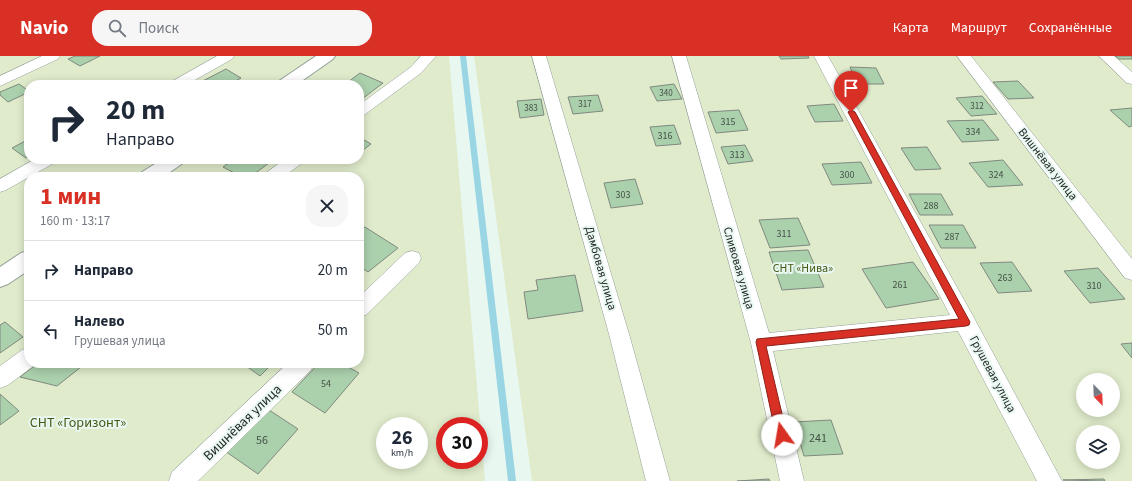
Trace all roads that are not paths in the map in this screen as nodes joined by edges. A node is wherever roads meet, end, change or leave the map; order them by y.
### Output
1 (53, 56) edge
2 (227, 56) edge
3 (327, 56) edge
4 (430, 56) edge
5 (540, 56) edge
6 (679, 56) edge
7 (821, 56) edge
8 (964, 56) edge
9 (1106, 56) edge
10 (185, 80) edge
11 (292, 80) edge
12 (1132, 80) edge
13 (0, 82) edge
14 (364, 108) edge
15 (39, 164) edge
16 (168, 164) edge
17 (289, 164) edge
18 (24, 172) edge
19 (25, 172) edge
20 (156, 172) edge
21 (279, 172) edge
22 (0, 186) edge
23 (412, 258) dead end
24 (24, 262) edge
25 (1132, 273) edge
26 (0, 278) edge
27 (364, 304) edge
28 (966, 322) junction
29 (761, 342) junction
30 (24, 361) edge
31 (298, 368) edge
32 (0, 378) edge
33 (181, 481) edge
34 (658, 481) edge
35 (792, 481) edge
36 (1050, 481) edge

1 - 13 street
2 - 10 street
3 - 11 street
4 - 14 street
5 - 34 street, Дамбовая улица
6 - 29 street, Сливовая улица
7 - 28 street, Грушевая улица
8 - 25 street, Вишнёвая улица
9 - 12 street
15 - 19 street
16 - 20 street
17 - 21 street
18 - 22 street
23 - 27 street
24 - 26 street
28 - 29 street
28 - 36 street, Грушевая улица
29 - 35 street, Сливовая улица
30 - 32 street
31 - 33 street, Вишнёвая улица

